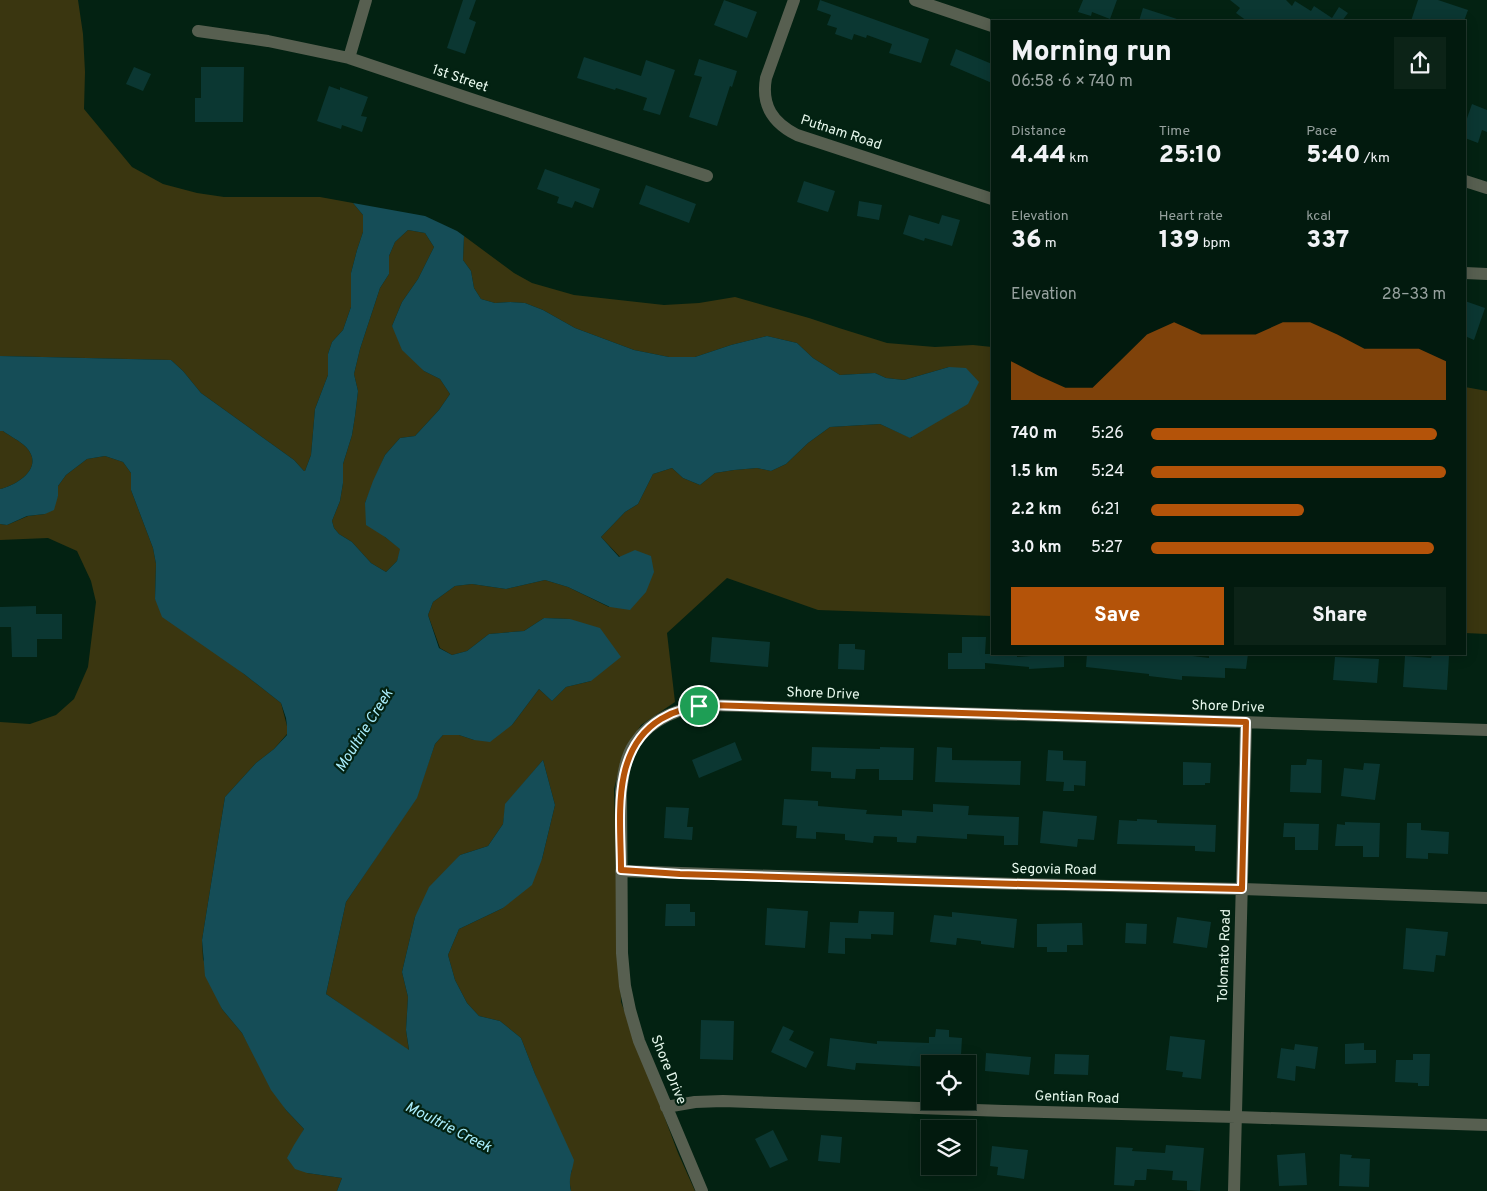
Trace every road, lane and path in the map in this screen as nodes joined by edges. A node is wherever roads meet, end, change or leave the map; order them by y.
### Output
1 (366, 0) edge
2 (794, 0) edge
3 (915, 0) edge
4 (991, 26) edge
5 (198, 31) dead end
6 (349, 58) junction
7 (707, 176) dead end
8 (1466, 181) edge
9 (1487, 188) edge
10 (991, 199) edge
11 (1466, 273) edge
12 (1487, 274) edge
13 (1246, 722) junction
14 (1487, 730) edge
15 (621, 870) junction
16 (1242, 889) junction
17 (1487, 898) edge
18 (666, 1107) junction
19 (1236, 1117) junction
20 (1487, 1125) edge
21 (702, 1191) edge
22 (1234, 1191) edge

1 - 6 street
2 - 10 street, Putnam Road
3 - 4 street
5 - 6 street, 1st Street
6 - 7 street, 1st Street
8 - 9 street
11 - 12 street
13 - 14 street, Shore Drive
13 - 15 street, Shore Drive
13 - 16 street, Tolomato Road
15 - 16 street, Segovia Road
15 - 18 street, Shore Drive
16 - 17 street, Segovia Road
16 - 19 street, Tolomato Road
18 - 19 street, Gentian Road
18 - 21 street, Shore Drive
19 - 20 street, Gentian Road
19 - 22 street, Tolomato Road

